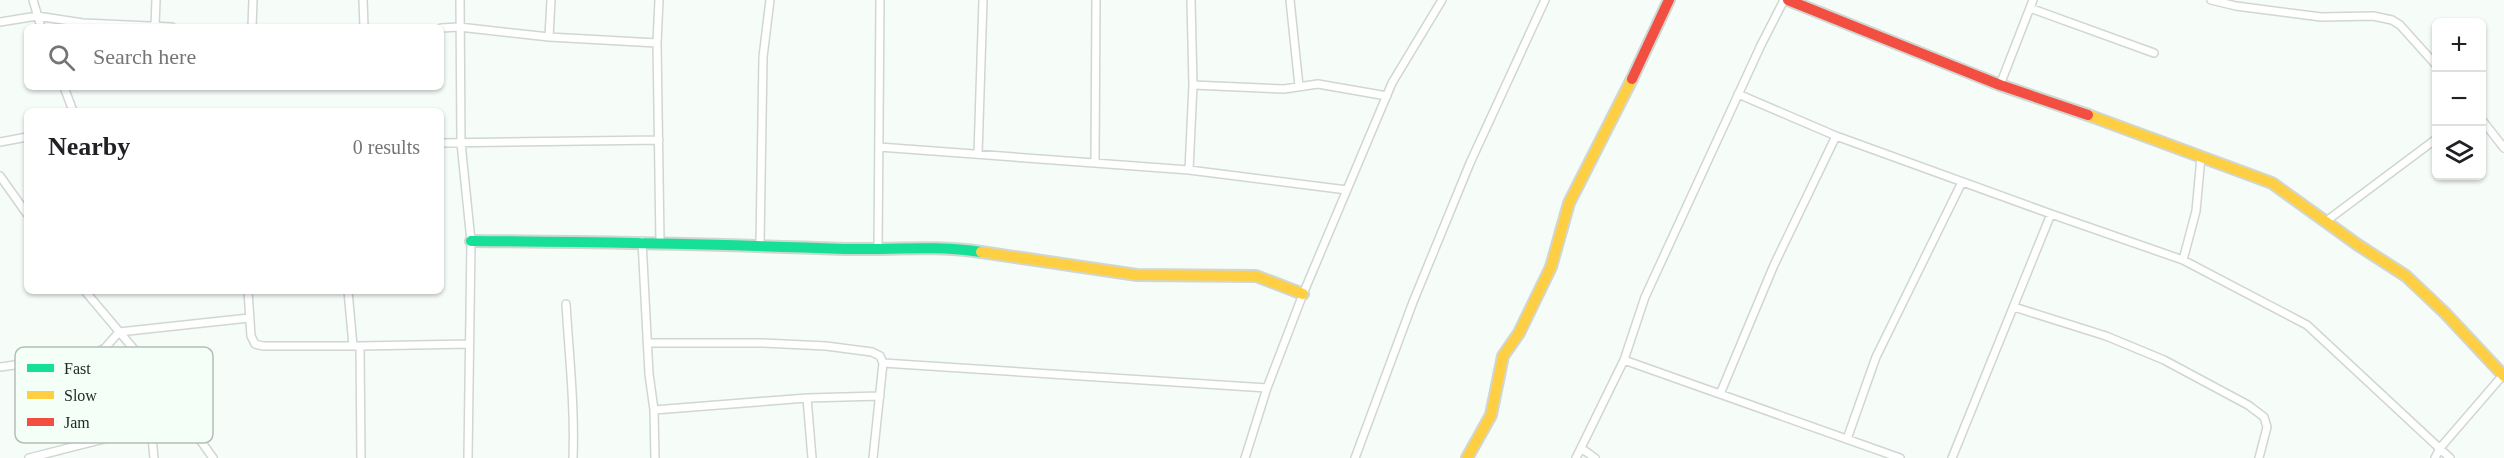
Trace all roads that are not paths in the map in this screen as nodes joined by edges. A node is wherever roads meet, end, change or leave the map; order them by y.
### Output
1 (33, 0) edge
2 (156, 0) edge
3 (253, 0) edge
4 (363, 0) edge
5 (460, 0) edge
6 (551, 0) edge
7 (659, 0) edge
8 (770, 0) edge
9 (880, 0) edge
10 (983, 0) edge
11 (1096, 0) edge
12 (1191, 0) edge
13 (1290, 0) edge
14 (1442, 0) edge
15 (1545, 0) edge
16 (1669, 0) edge
17 (1786, 0) edge
18 (2033, 0) edge
19 (2211, 0) edge
20 (2030, 8) junction
21 (37, 16) junction
22 (0, 22) edge
23 (40, 24) edge
24 (107, 24) edge
25 (155, 24) edge
26 (252, 24) edge
27 (364, 24) edge
28 (459, 27) junction
29 (444, 28) edge
30 (549, 37) junction
31 (657, 43) junction
32 (2154, 53) dead end
33 (2432, 61) edge
34 (1193, 85) junction
35 (2000, 85) junction
36 (1299, 86) junction
37 (65, 90) edge
38 (1738, 94) junction
39 (1387, 96) junction
40 (72, 108) edge
41 (2486, 126) edge
42 (1836, 136) junction
43 (24, 137) edge
44 (659, 140) junction
45 (0, 142) edge
46 (2432, 142) edge
47 (444, 143) edge
48 (462, 143) junction
49 (879, 147) junction
50 (2504, 148) edge
51 (978, 154) junction
52 (2200, 157) junction
53 (1095, 162) junction
54 (1189, 170) junction
55 (1, 179) edge
56 (1962, 182) junction
57 (1347, 190) junction
58 (24, 210) edge
59 (2051, 214) junction
60 (2325, 222) junction
61 (471, 241) junction
62 (642, 241) junction
63 (660, 242) junction
64 (760, 244) junction
65 (878, 250) junction
66 (2183, 260) junction
67 (87, 294) edge
68 (248, 294) edge
69 (348, 294) edge
70 (1303, 294) junction
71 (566, 304) dead end
72 (2014, 307) junction
73 (249, 318) junction
74 (119, 332) junction
75 (648, 343) junction
76 (469, 344) junction
77 (356, 345) junction
78 (106, 347) edge
79 (132, 347) edge
80 (1624, 360) junction
81 (883, 363) junction
82 (15, 365) edge
83 (0, 367) edge
84 (2504, 375) edge
85 (1267, 388) junction
86 (1720, 393) junction
87 (880, 396) junction
88 (807, 398) junction
89 (654, 410) junction
90 (1847, 439) junction
91 (88, 443) edge
92 (153, 443) edge
93 (202, 443) edge
94 (1581, 448) junction
95 (2440, 448) junction
96 (29, 458) edge
97 (154, 458) edge
98 (213, 458) edge
99 (361, 458) edge
100 (468, 458) edge
101 (573, 458) edge
102 (655, 458) edge
103 (812, 458) edge
104 (873, 458) edge
105 (1245, 458) edge
106 (1355, 458) edge
107 (1467, 458) edge
108 (1576, 458) edge
109 (1595, 458) edge
110 (1900, 458) edge
111 (1952, 458) edge
112 (2259, 458) edge
113 (2435, 458) edge
114 (2450, 458) edge

1 - 21 street
2 - 25 street
3 - 26 street
4 - 27 street
5 - 28 street
6 - 30 street
7 - 31 street
8 - 64 street
9 - 49 street
10 - 51 street
11 - 53 street
12 - 34 street
13 - 36 street
14 - 39 street
15 - 106 street
16 - 107 street
17 - 35 street
17 - 38 street
18 - 20 street
19 - 33 street
20 - 32 street
20 - 35 street
21 - 22 street
21 - 23 street
21 - 24 street
28 - 29 street
28 - 30 street
28 - 48 street
30 - 31 street
31 - 44 street
34 - 36 street
34 - 54 street
35 - 52 street
36 - 39 street
37 - 40 street
38 - 42 street
38 - 80 street
39 - 57 street
41 - 50 street
42 - 56 street
42 - 86 street
43 - 45 street
44 - 48 street
44 - 63 street
46 - 60 street
47 - 48 street
48 - 61 street
49 - 51 street
49 - 65 street
51 - 53 street
52 - 60 street
52 - 66 street
53 - 54 street
54 - 57 street
55 - 58 street
56 - 59 street
56 - 90 street
57 - 70 street
59 - 66 street
59 - 72 street
60 - 84 street
61 - 62 street
61 - 76 street
62 - 63 street
62 - 75 street
63 - 64 street
64 - 65 street
65 - 70 street
66 - 95 street
67 - 74 street
68 - 73 street
69 - 77 street
70 - 85 street
71 - 101 street
72 - 111 street
72 - 112 street
73 - 74 street
73 - 77 street
74 - 78 street
74 - 79 street
75 - 81 street
75 - 89 street
76 - 77 street
76 - 100 street
77 - 99 street
80 - 86 street
80 - 94 street
81 - 85 street
81 - 87 street
82 - 83 street
84 - 95 street
85 - 105 street
86 - 90 street
87 - 88 street
87 - 104 street
88 - 89 street
88 - 103 street
89 - 102 street
90 - 110 street
91 - 96 street
92 - 97 street
93 - 98 street
94 - 108 street
94 - 109 street
95 - 113 street
95 - 114 street

